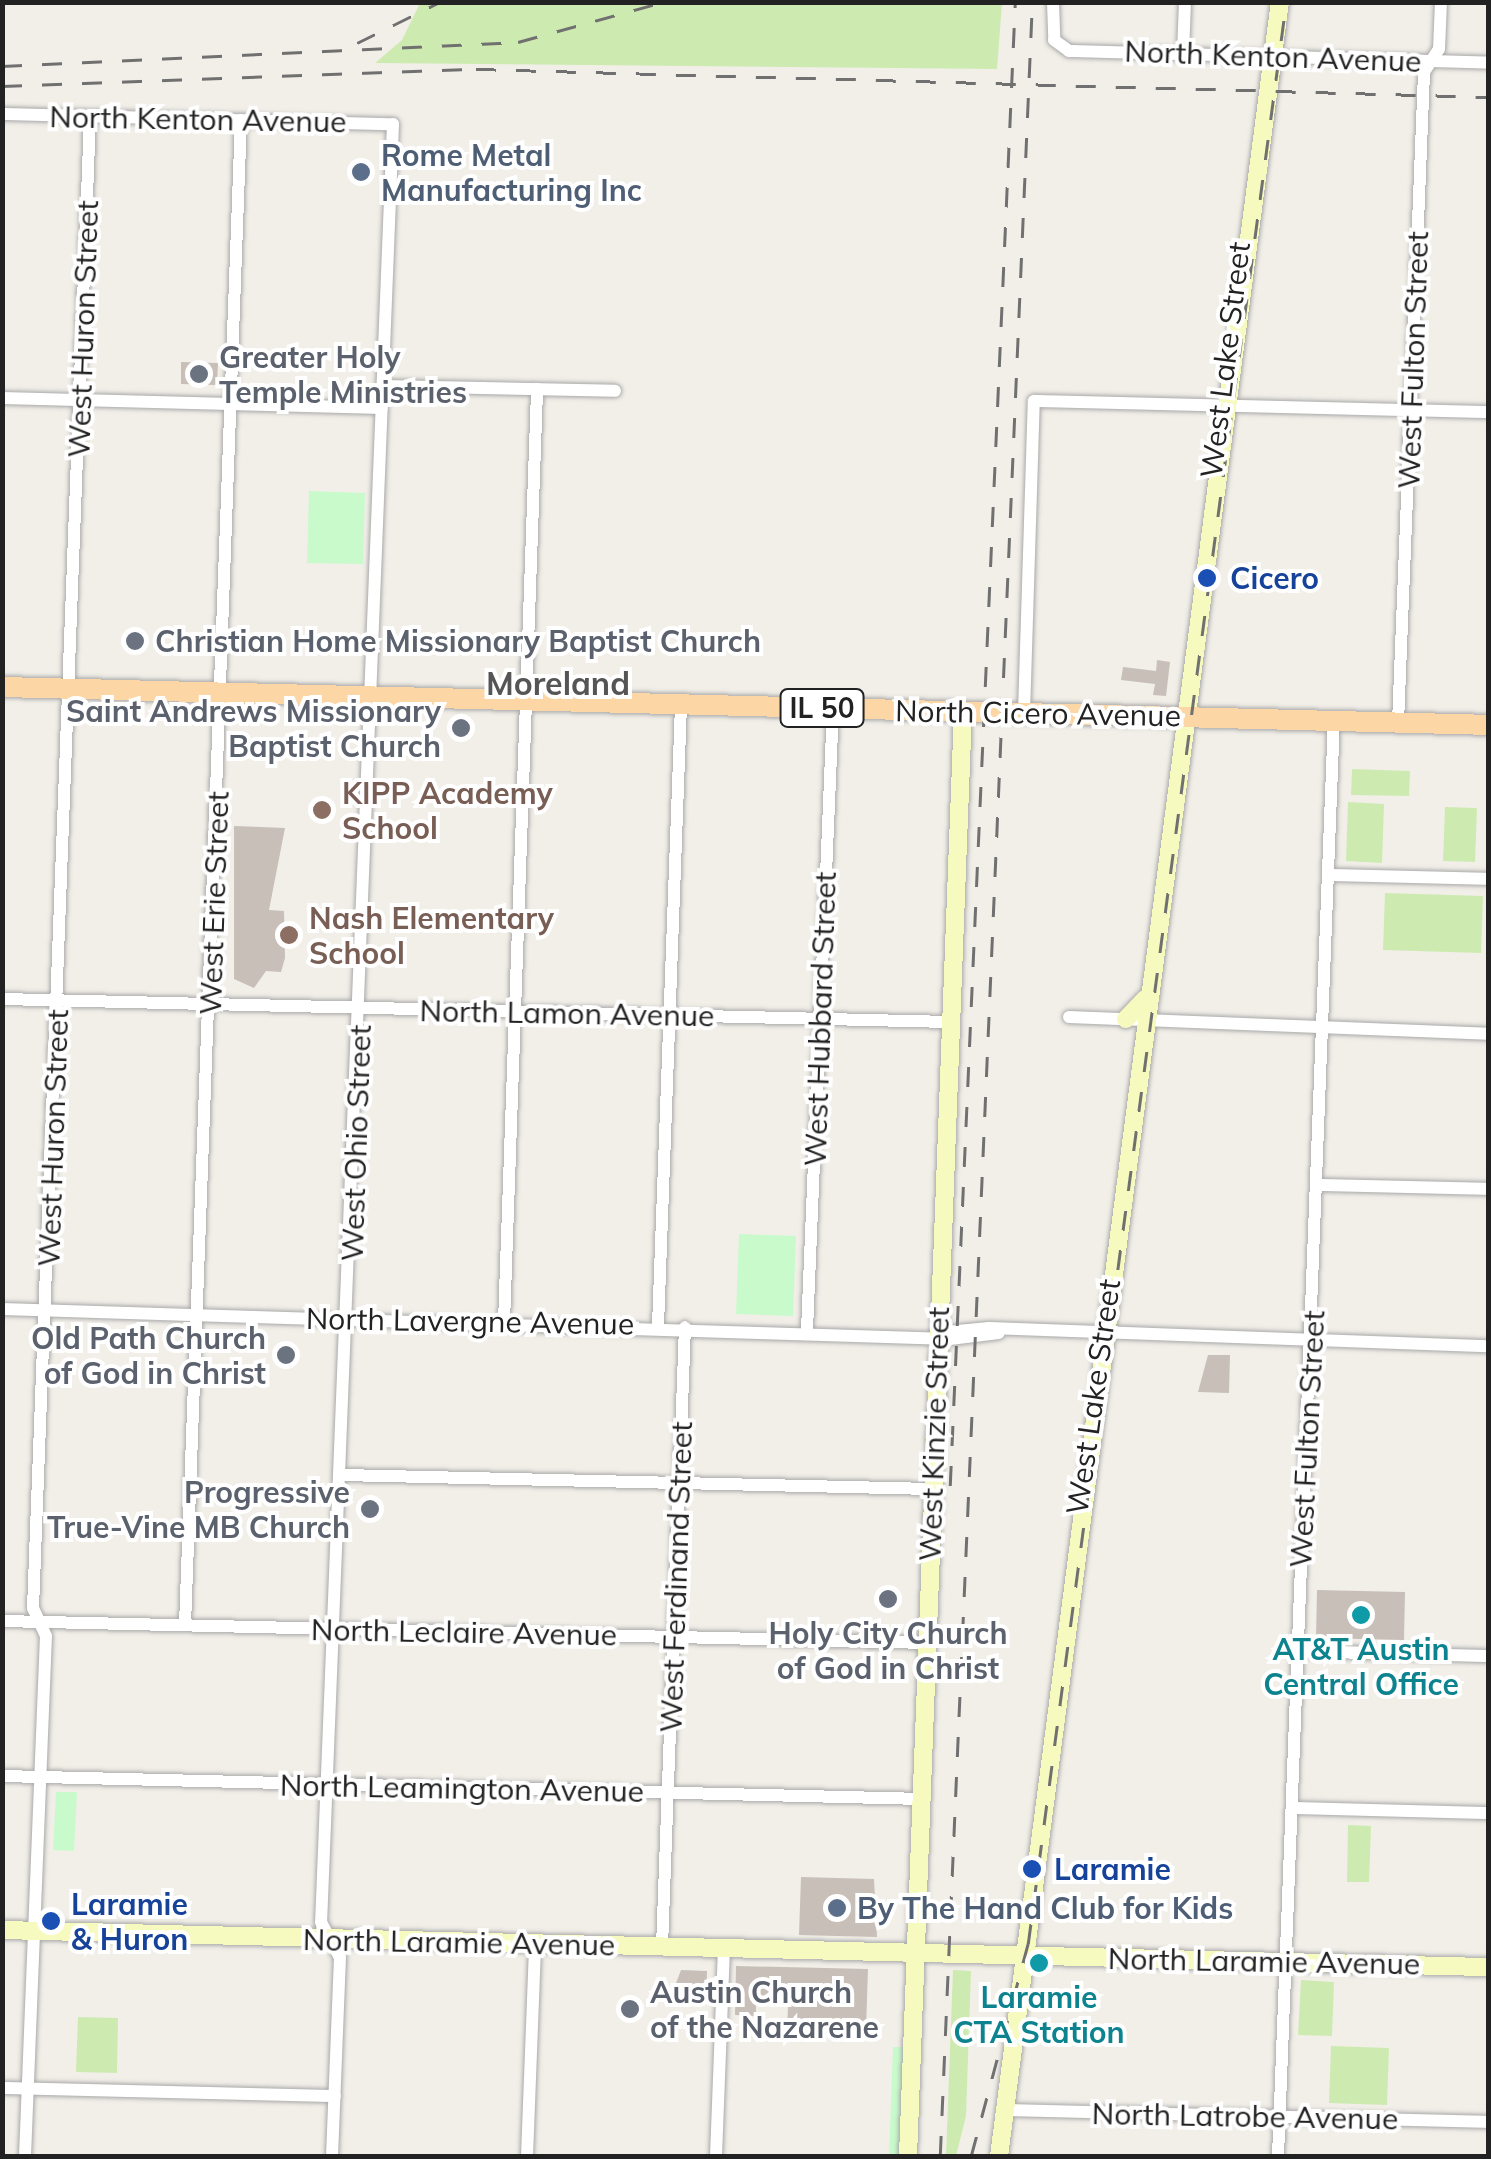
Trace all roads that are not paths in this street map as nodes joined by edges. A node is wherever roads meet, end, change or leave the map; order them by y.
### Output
1 (1054, 2) edge
2 (1185, 2) edge
3 (1271, 2) edge
4 (1280, 2) edge
5 (1289, 2) edge
6 (1441, 2) edge
7 (1183, 54) junction
8 (1273, 56) junction
9 (1432, 61) junction
10 (1488, 62) edge
11 (2, 114) edge
12 (90, 117) junction
13 (241, 120) junction
14 (393, 124) joint
15 (383, 386) junction
16 (537, 389) junction
17 (615, 391) dead end
18 (2, 398) edge
19 (81, 400) junction
20 (232, 404) junction
21 (1228, 405) junction
22 (382, 408) junction
23 (1411, 410) junction
24 (1488, 412) edge
25 (2, 687) edge
26 (70, 689) junction
27 (222, 693) junction
28 (373, 697) junction
29 (526, 700) junction
30 (681, 704) junction
31 (833, 708) junction
32 (964, 712) junction
33 (1024, 713) junction
34 (1180, 717) junction
35 (1334, 721) junction
36 (1398, 722) junction
37 (1488, 725) edge
38 (1328, 876) junction
39 (1488, 879) edge
40 (2, 999) edge
41 (58, 1000) junction
42 (210, 1004) junction
43 (361, 1008) junction
44 (515, 1012) junction
45 (670, 1015) junction
46 (1068, 1017) dead end
47 (821, 1019) junction
48 (952, 1022) junction
49 (1134, 1022) junction
50 (1323, 1030) junction
51 (1488, 1034) edge
52 (1318, 1185) junction
53 (1488, 1189) edge
54 (1110, 1272) junction
55 (2, 1309) edge
56 (46, 1310) junction
57 (199, 1314) junction
58 (349, 1318) junction
59 (504, 1322) junction
60 (658, 1326) junction
61 (686, 1326) junction
62 (807, 1330) junction
63 (938, 1333) junction
64 (1102, 1336) junction
65 (1310, 1342) junction
66 (1488, 1346) edge
67 (1092, 1406) junction
68 (342, 1475) junction
69 (680, 1482) junction
70 (932, 1488) junction
71 (2, 1621) edge
72 (39, 1622) junction
73 (185, 1625) junction
74 (335, 1629) junction
75 (674, 1637) junction
76 (926, 1644) junction
77 (1298, 1651) junction
78 (1488, 1656) edge
79 (2, 1776) edge
80 (40, 1777) junction
81 (328, 1784) junction
82 (668, 1793) junction
83 (921, 1799) junction
84 (1292, 1808) junction
85 (1488, 1812) edge
86 (2, 1930) edge
87 (34, 1931) junction
88 (330, 1938) junction
89 (535, 1944) junction
90 (662, 1946) junction
91 (724, 1948) junction
92 (915, 1953) junction
93 (1022, 1955) junction
94 (1286, 1962) junction
95 (1488, 1967) edge
96 (2, 2088) edge
97 (28, 2089) junction
98 (334, 2096) junction
99 (1002, 2110) junction
100 (1280, 2117) junction
101 (1488, 2122) edge
102 (25, 2156) edge
103 (332, 2156) edge
104 (527, 2156) edge
105 (716, 2156) edge
106 (908, 2156) edge
107 (991, 2156) edge
108 (999, 2156) edge
109 (1278, 2156) edge

1 - 7 street, North Kenton Avenue
2 - 7 street
3 - 8 street, West Lake Street
4 - 8 street, West Lake Street
5 - 8 street, West Lake Street
6 - 9 street, West Fulton Street
7 - 8 street, North Kenton Avenue
8 - 9 street, North Kenton Avenue
8 - 21 street, West Lake Street
9 - 10 street, North Kenton Avenue
9 - 23 street, West Fulton Street
11 - 12 street, North Kenton Avenue
12 - 13 street, North Kenton Avenue
12 - 19 street, West Huron Street
13 - 14 street, North Kenton Avenue
13 - 20 street, West Erie Street
14 - 15 street, West Ohio Street
15 - 16 street
15 - 22 street, West Ohio Street
16 - 17 street
16 - 29 street
18 - 19 street
19 - 20 street
19 - 26 street, West Huron Street
20 - 22 street
20 - 27 street, West Erie Street
21 - 23 street
21 - 33 street
21 - 34 street, West Lake Street
21 - 34 street, West Lake Street
22 - 28 street, West Ohio Street
23 - 24 street
23 - 36 street, West Fulton Street
25 - 26 main road, North Cicero Avenue / IL 50
26 - 27 main road, North Cicero Avenue / IL 50
26 - 41 street, West Huron Street
27 - 28 main road, North Cicero Avenue / IL 50
27 - 42 street, West Erie Street
28 - 29 main road, North Cicero Avenue / IL 50
28 - 43 street, West Ohio Street
29 - 30 main road, North Cicero Avenue / IL 50
29 - 44 street
30 - 31 main road, North Cicero Avenue / IL 50
30 - 45 street
31 - 32 main road, North Cicero Avenue / IL 50
31 - 47 street, West Hubbard Street
32 - 33 main road, North Cicero Avenue / IL 50
32 - 48 street, West Kinzie Street
33 - 34 main road, North Cicero Avenue / IL 50
34 - 35 main road, North Cicero Avenue / IL 50
34 - 49 street, West Lake Street
35 - 36 main road, North Cicero Avenue / IL 50
35 - 38 street, West Fulton Street
36 - 37 main road, North Cicero Avenue / IL 50
38 - 39 street
38 - 50 street, West Fulton Street
40 - 41 street, North Lamon Avenue
41 - 42 street, North Lamon Avenue
41 - 56 street, West Huron Street
42 - 43 street, North Lamon Avenue
42 - 57 street, West Erie Street
43 - 44 street, North Lamon Avenue
43 - 58 street, West Ohio Street
44 - 45 street, North Lamon Avenue
44 - 59 street
45 - 47 street, North Lamon Avenue
45 - 60 street
46 - 49 street
47 - 48 street, North Lamon Avenue
47 - 62 street, West Hubbard Street
48 - 63 street, West Kinzie Street
49 - 50 street
49 - 54 street, West Lake Street
50 - 51 street
50 - 52 street, West Fulton Street
52 - 53 street
52 - 65 street, West Fulton Street
54 - 64 street, West Lake Street
54 - 64 street
55 - 56 street, North Lavergne Avenue
56 - 57 street, North Lavergne Avenue
56 - 72 street, West Huron Street
57 - 58 street, North Lavergne Avenue
57 - 73 street, West Erie Street
58 - 59 street, North Lavergne Avenue
58 - 68 street, West Ohio Street
59 - 60 street, North Lavergne Avenue
60 - 61 street, North Lavergne Avenue
61 - 62 street, North Lavergne Avenue
61 - 69 street, West Ferdinand Street
62 - 63 street, North Lavergne Avenue
63 - 64 street, North Lavergne Avenue
63 - 70 street, West Kinzie Street
64 - 65 street, North Lavergne Avenue
64 - 67 street, West Lake Street
64 - 67 street
65 - 66 street, North Lavergne Avenue
65 - 77 street, West Fulton Street
67 - 93 street, West Lake Street
68 - 69 street
68 - 74 street, West Ohio Street
69 - 70 street
69 - 75 street, West Ferdinand Street
70 - 76 street, West Kinzie Street
71 - 72 street, North Leclaire Avenue
72 - 73 street, North Leclaire Avenue
72 - 80 street, West Huron Street
73 - 74 street, North Leclaire Avenue
74 - 75 street, North Leclaire Avenue
74 - 81 street, West Ohio Street
75 - 76 street, North Leclaire Avenue
75 - 82 street, West Ferdinand Street
76 - 83 street, West Kinzie Street
77 - 78 street
77 - 84 street, West Fulton Street
79 - 80 street, North Leamington Avenue
80 - 81 street, North Leamington Avenue
80 - 87 street, West Huron Street
81 - 82 street, North Leamington Avenue
81 - 88 street, West Ohio Street
82 - 83 street, North Leamington Avenue
82 - 90 street, West Ferdinand Street
83 - 92 street, West Kinzie Street
84 - 85 street
84 - 94 street, West Fulton Street
86 - 87 street, North Laramie Avenue
87 - 88 street, North Laramie Avenue
87 - 97 street, West Huron Street
88 - 89 street, North Laramie Avenue
88 - 98 street, West Ohio Street
89 - 90 street, North Laramie Avenue
89 - 104 street
90 - 91 street, North Laramie Avenue
91 - 92 street, North Laramie Avenue
91 - 105 street
92 - 93 street, North Laramie Avenue
92 - 106 street, West Kinzie Street
93 - 94 street, North Laramie Avenue
93 - 99 street, West Lake Street
94 - 95 street, North Laramie Avenue
94 - 100 street, West Fulton Street
96 - 97 street
97 - 98 street
97 - 102 street, West Huron Street
98 - 103 street, West Ohio Street
99 - 100 street, North Latrobe Avenue
99 - 107 street, West Lake Street
99 - 108 street, West Lake Street
100 - 101 street, North Latrobe Avenue
100 - 109 street, West Fulton Street

